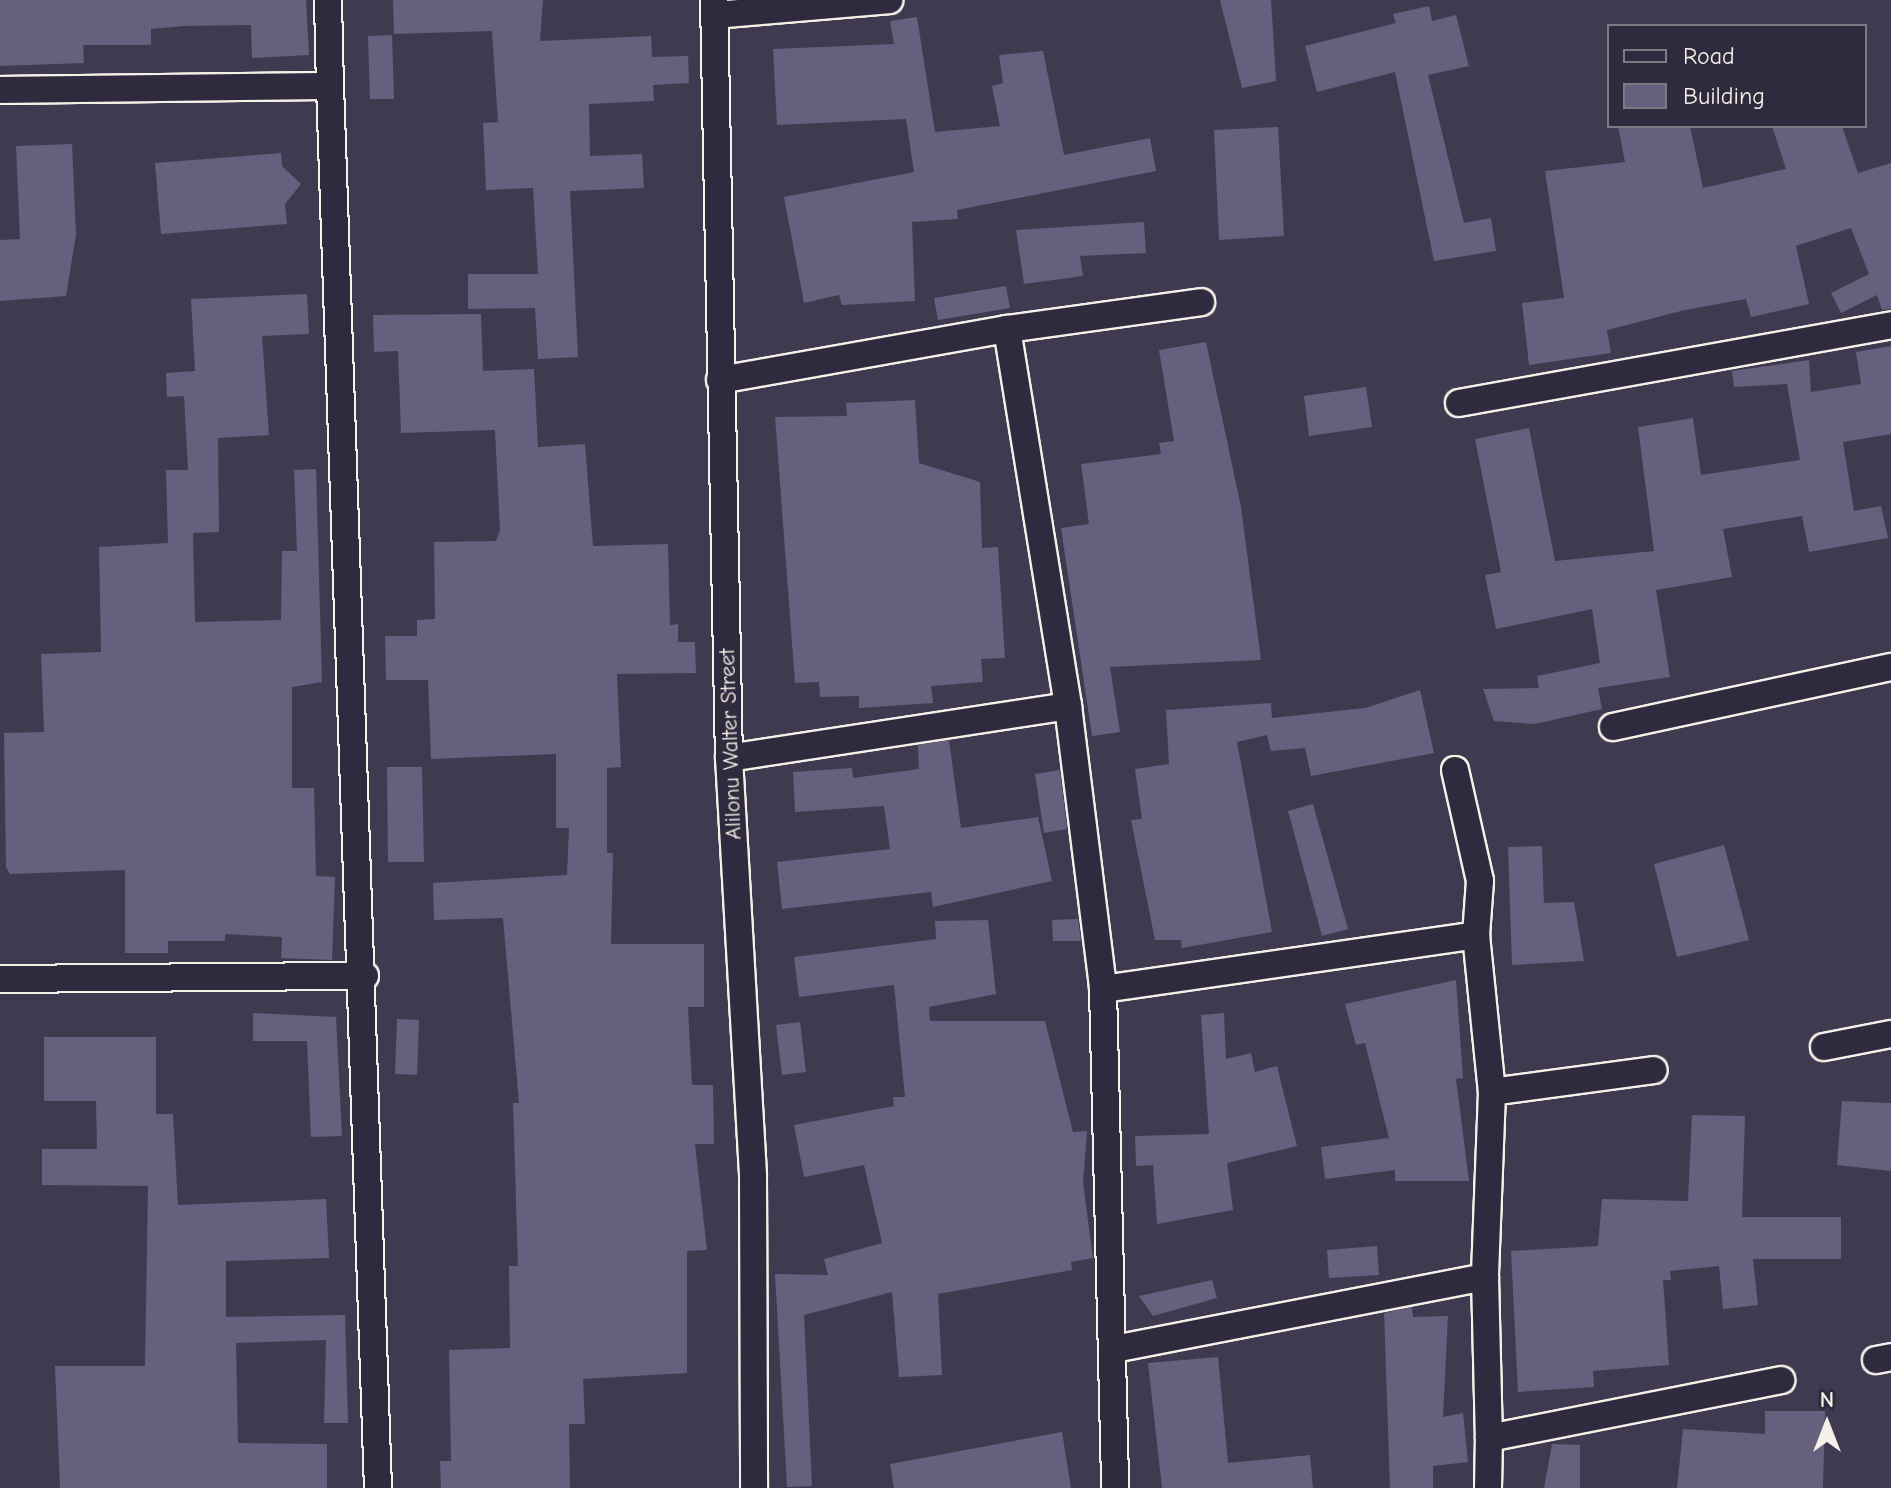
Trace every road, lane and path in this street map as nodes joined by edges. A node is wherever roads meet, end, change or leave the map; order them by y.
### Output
1 (328, 0) edge
2 (889, 0) edge
3 (714, 7) edge
4 (330, 86) junction
5 (0, 90) edge
6 (1201, 302) dead end
7 (1891, 325) edge
8 (1007, 329) junction
9 (720, 380) junction
10 (1459, 403) dead end
11 (1891, 667) edge
12 (1068, 706) junction
13 (1613, 727) dead end
14 (729, 758) junction
15 (1455, 770) dead end
16 (1476, 935) junction
17 (365, 976) junction
18 (0, 979) edge
19 (1103, 989) junction
20 (1891, 1034) edge
21 (1824, 1047) dead end
22 (1654, 1070) dead end
23 (1492, 1092) junction
24 (1485, 1277) junction
25 (1114, 1349) junction
26 (1781, 1380) dead end
27 (1489, 1438) junction
28 (378, 1488) edge
29 (754, 1488) edge
30 (1115, 1488) edge
31 (1488, 1488) edge

1 - 4 street
2 - 3 street
3 - 9 street, Alilonu Walter Street
4 - 5 street
4 - 17 street
6 - 8 street
7 - 10 street
8 - 9 street
8 - 12 street
9 - 14 street, Alilonu Walter Street
11 - 13 street
12 - 14 street
12 - 19 street
14 - 29 street, Alilonu Walter Street
15 - 16 street
16 - 19 street
16 - 23 street
17 - 18 street
17 - 28 street
19 - 25 street
20 - 21 street
22 - 23 street
23 - 24 street
24 - 25 street
24 - 27 street
25 - 30 street
26 - 27 street
27 - 31 street

